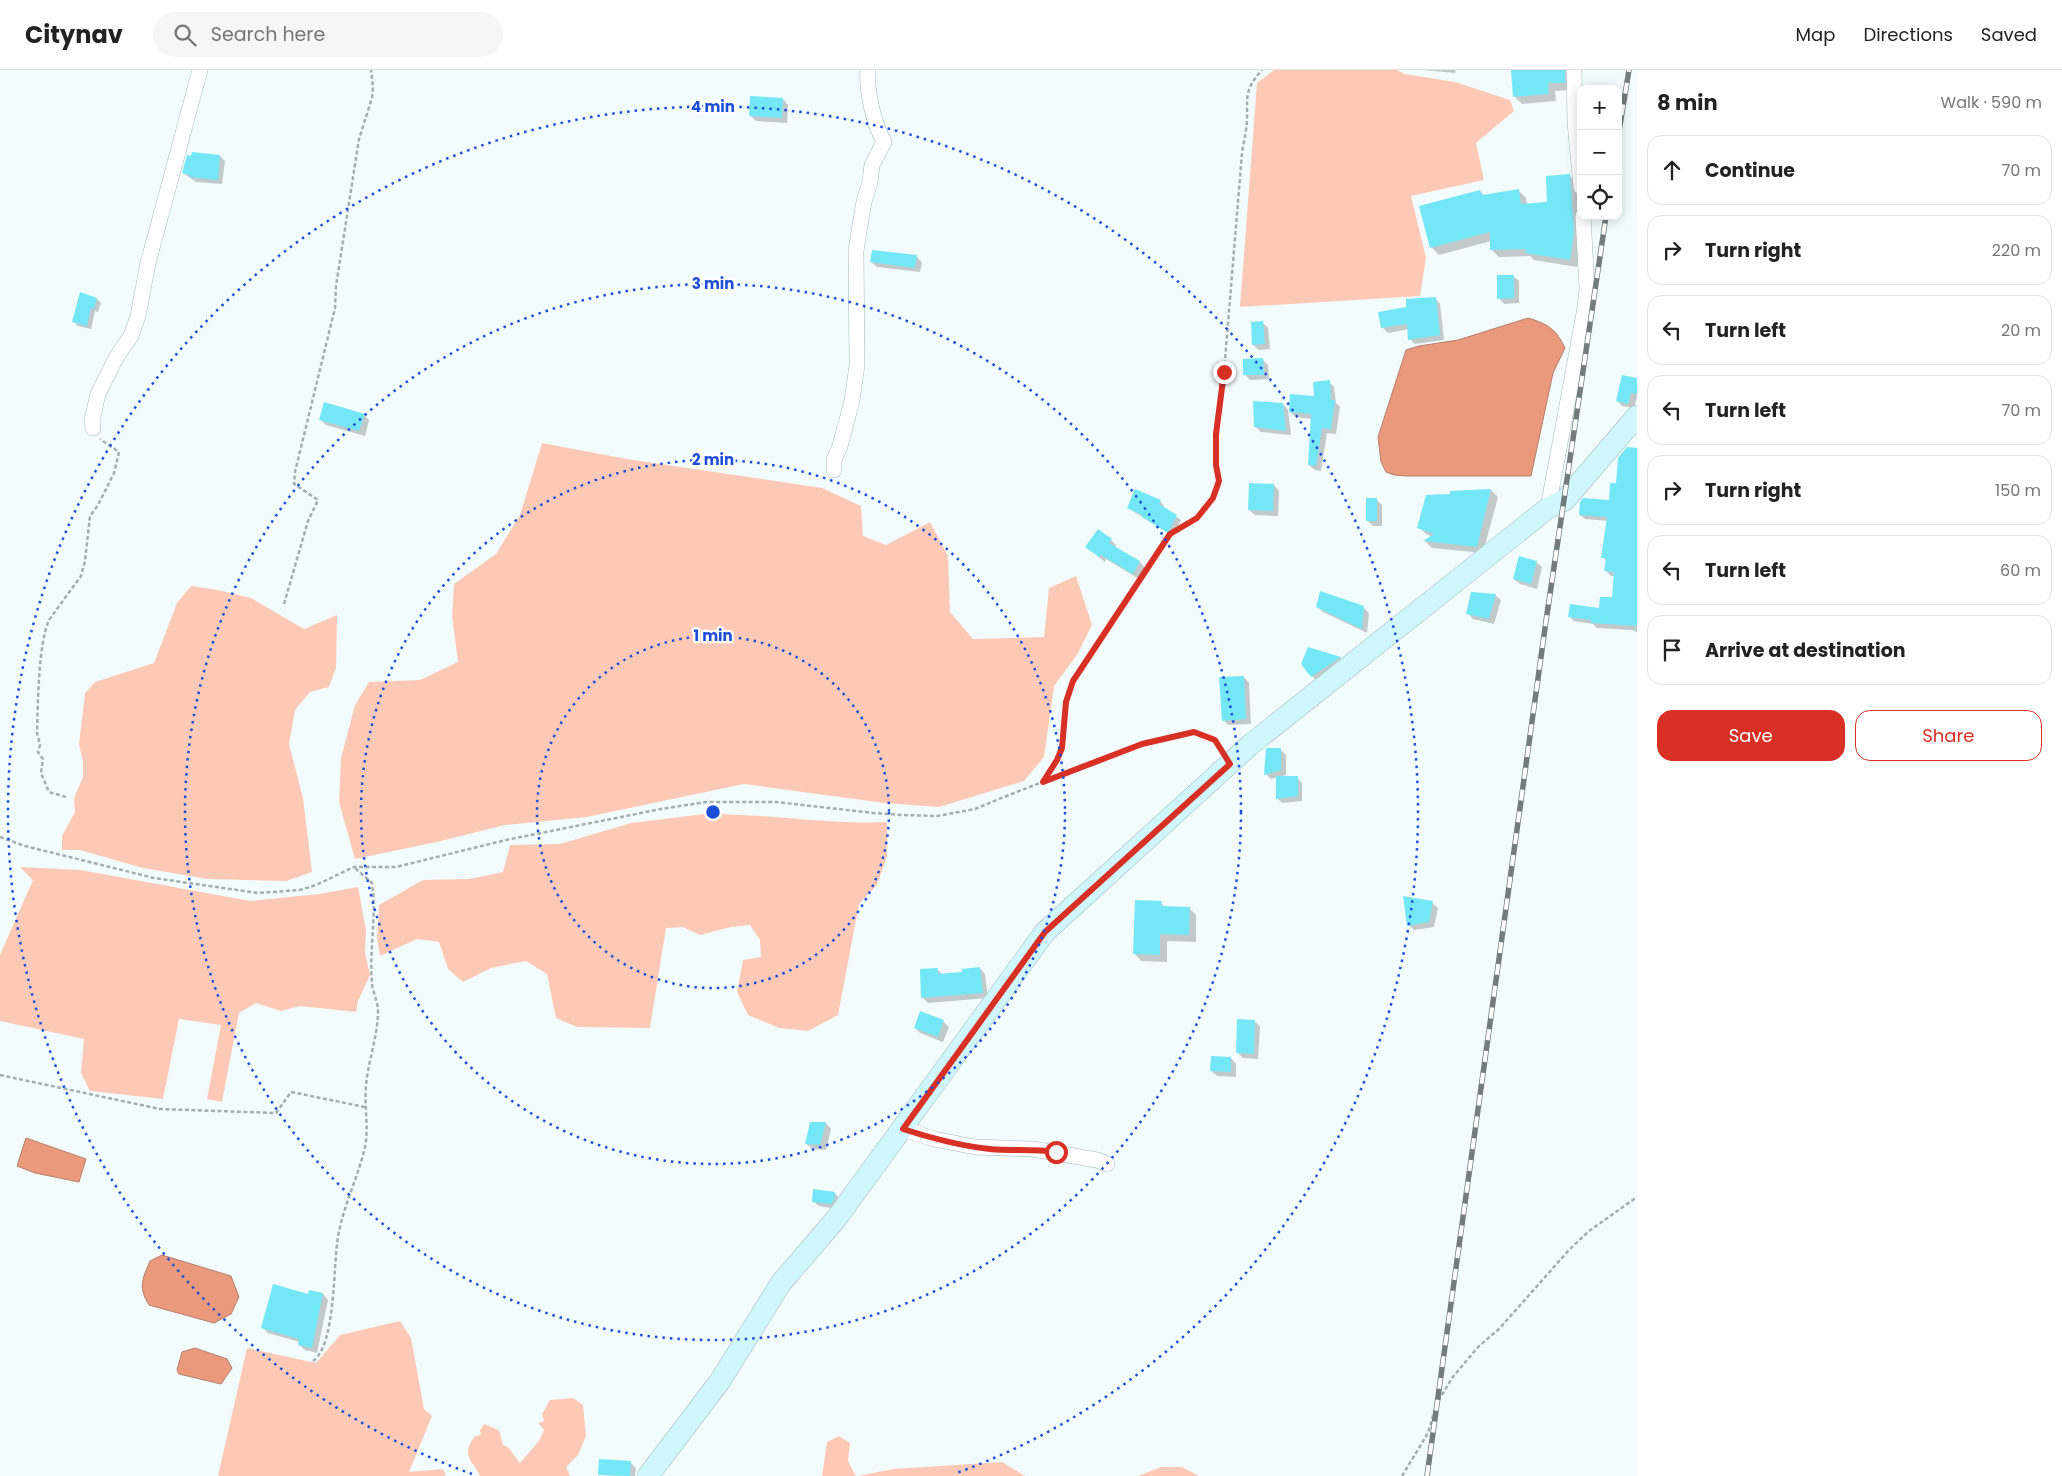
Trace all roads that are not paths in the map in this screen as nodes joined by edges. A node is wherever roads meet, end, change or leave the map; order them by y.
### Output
1 (200, 70) edge
2 (868, 70) edge
3 (1574, 70) edge
4 (1580, 175) edge
5 (1583, 220) edge
6 (93, 428) road end
7 (1632, 429) edge
8 (834, 470) dead end
9 (1548, 508) junction
10 (903, 1129) junction
11 (1107, 1164) dead end
12 (648, 1476) edge

1 - 6 street
2 - 8 street
3 - 4 street
5 - 9 street
7 - 9 main road
9 - 10 main road
10 - 11 street
10 - 12 main road

